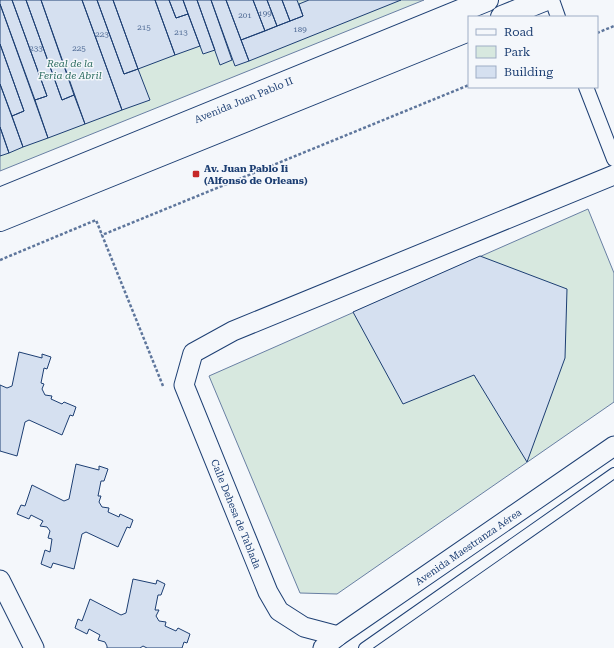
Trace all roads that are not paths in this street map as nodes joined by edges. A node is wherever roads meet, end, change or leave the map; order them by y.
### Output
1 (487, 0) edge
2 (544, 0) edge
3 (552, 0) edge
4 (504, 16) edge
5 (558, 16) edge
6 (468, 30) edge
7 (586, 88) edge
8 (614, 159) edge
9 (614, 175) edge
10 (0, 199) edge
11 (0, 220) edge
12 (614, 446) edge
13 (614, 473) edge
14 (0, 580) edge
15 (330, 642) edge
16 (34, 648) edge
17 (364, 648) edge

1 - 10 main road, Avenida Juan Pablo II
2 - 4 main road
3 - 5 street
6 - 11 main road, Avenida Juan Pablo II
7 - 8 street
9 - 15 street, Calle Dehesa de Tablada
12 - 15 street, Avenida Maestranza Aérea
13 - 17 lane
14 - 16 street

